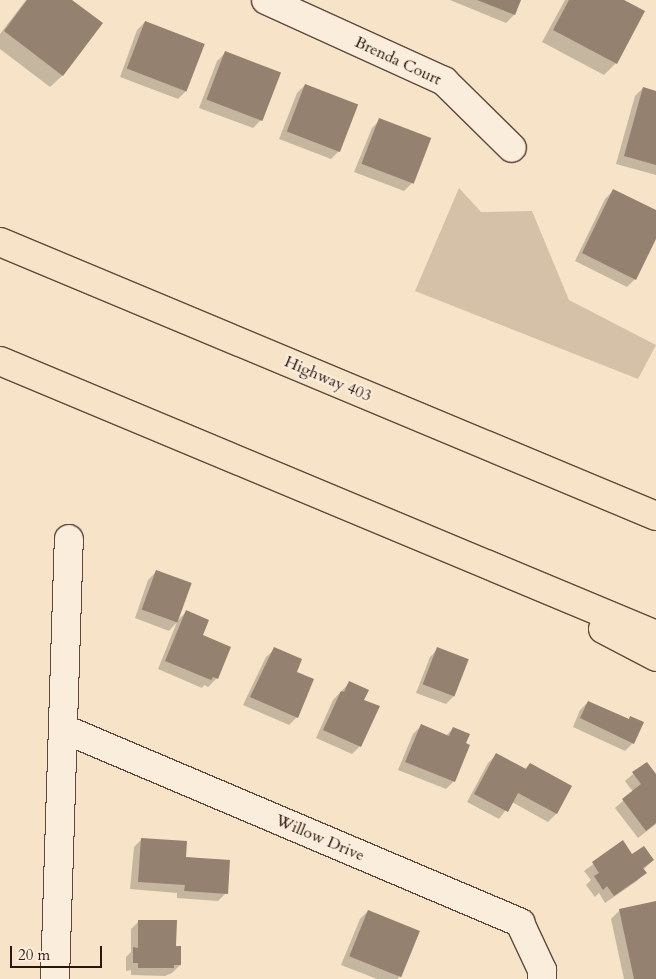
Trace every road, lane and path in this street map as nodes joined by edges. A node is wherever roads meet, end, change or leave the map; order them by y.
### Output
1 (266, 0) edge
2 (512, 148) dead end
3 (0, 242) edge
4 (0, 361) edge
5 (656, 516) edge
6 (69, 540) dead end
7 (495, 568) junction
8 (656, 635) edge
9 (656, 657) edge
10 (64, 728) junction
11 (55, 979) edge
12 (542, 979) edge

1 - 2 street, Brenda Court
3 - 5 highway, Highway 403
4 - 7 highway
6 - 10 street
7 - 8 highway
7 - 9 highway
10 - 11 street
10 - 12 street, Willow Drive

